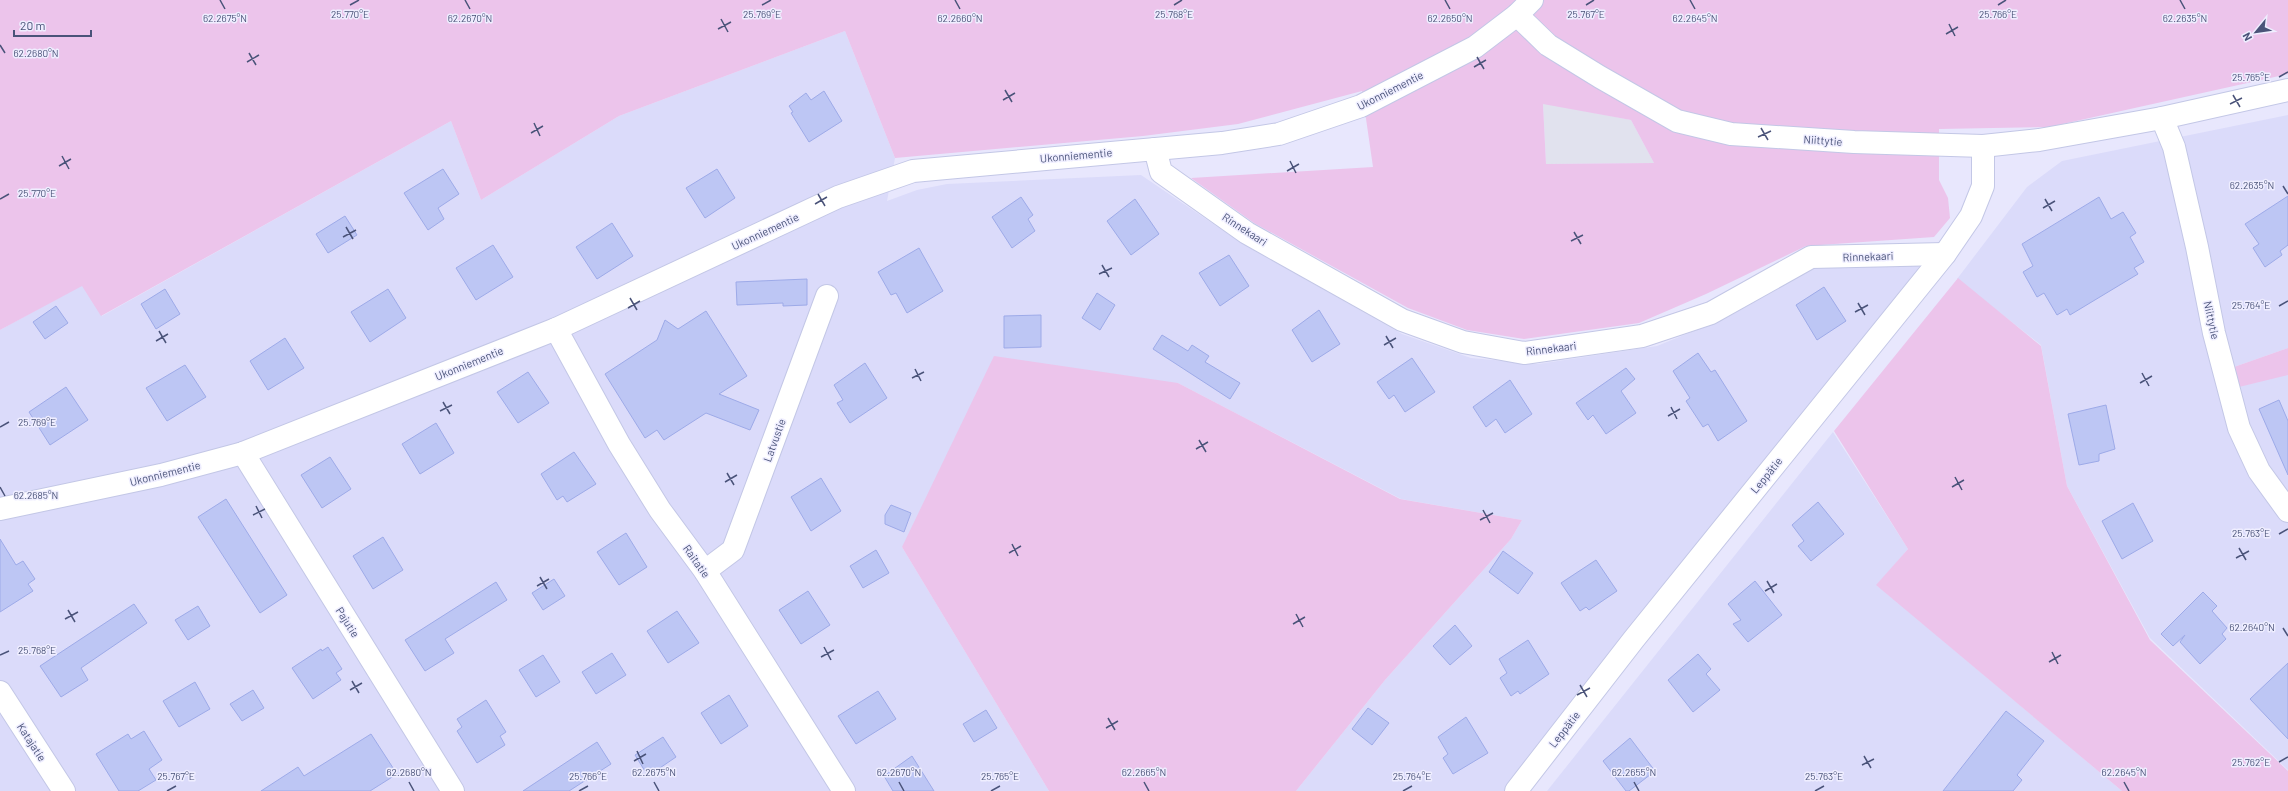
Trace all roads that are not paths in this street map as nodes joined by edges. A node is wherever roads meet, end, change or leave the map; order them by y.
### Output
1 (1532, 0) edge
2 (1517, 15) junction
3 (2288, 90) edge
4 (2162, 118) junction
5 (1983, 146) junction
6 (1155, 149) junction
7 (1945, 254) junction
8 (826, 296) dead end
9 (556, 329) junction
10 (243, 453) junction
11 (0, 509) edge
12 (2288, 511) edge
13 (705, 571) junction
14 (0, 692) edge
15 (64, 791) edge
16 (454, 791) edge
17 (844, 791) edge
18 (1516, 791) edge

1 - 2 street, Ukonniementie
2 - 5 street, Niittytie
2 - 6 street, Ukonniementie
3 - 4 street, Niittytie
4 - 5 street, Niittytie
4 - 12 street, Niittytie
5 - 7 street, Leppätie
6 - 7 street, Rinnekaari
6 - 9 street, Ukonniementie
7 - 18 street, Leppätie
8 - 13 street, Latvustie
9 - 10 street, Ukonniementie
9 - 13 street, Raitatie
10 - 11 street, Ukonniementie
10 - 16 street, Pajutie
13 - 17 street, Raitatie
14 - 15 street, Katajatie

